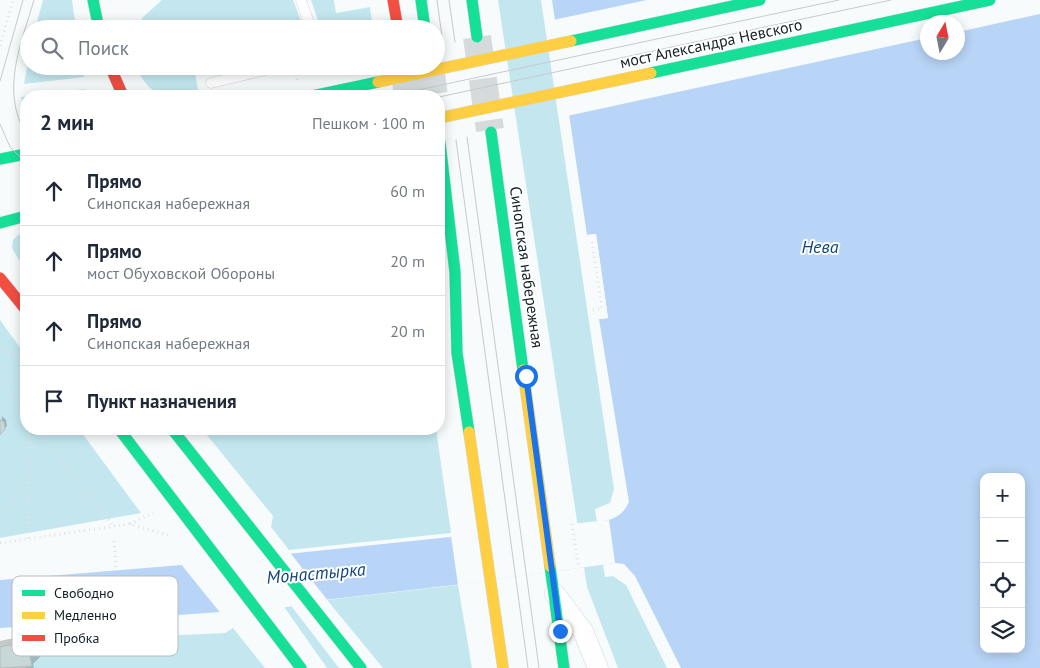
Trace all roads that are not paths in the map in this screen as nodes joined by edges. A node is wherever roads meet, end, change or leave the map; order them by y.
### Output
1 (94, 0) edge
2 (301, 0) edge
3 (394, 0) edge
4 (421, 0) edge
5 (472, 0) edge
6 (760, 0) edge
7 (990, 0) edge
8 (97, 20) edge
9 (308, 20) edge
10 (397, 20) edge
11 (424, 20) edge
12 (477, 37) tunnel mouth
13 (445, 68) edge
14 (114, 75) edge
15 (244, 75) edge
16 (411, 75) edge
17 (211, 83) dead end
18 (120, 90) edge
19 (340, 90) edge
20 (445, 117) edge
21 (491, 132) tunnel mouth
22 (20, 155) edge
23 (0, 159) edge
24 (445, 186) edge
25 (20, 218) edge
26 (0, 223) edge
27 (0, 278) edge
28 (20, 303) edge
29 (445, 307) edge
30 (445, 342) edge
31 (458, 353) junction
32 (124, 435) edge
33 (177, 435) edge
34 (555, 594) junction
35 (301, 668) edge
36 (361, 668) edge
37 (503, 668) edge
38 (564, 668) edge
39 (598, 668) edge

1 - 8 main road
2 - 9 lane
3 - 10 main road
4 - 11 main road
5 - 12 main road
6 - 13 main road, мост Александра Невского, bridge
7 - 20 main road, мост Александра Невского, bridge
14 - 18 main road
15 - 17 lane
16 - 19 main road, мост Александра Невского, bridge
21 - 34 main road, Синопская набережная
22 - 23 main road
24 - 31 main road
25 - 26 main road
27 - 28 main road
29 - 31 main road
30 - 31 main road
31 - 37 main road
32 - 35 main road
33 - 36 main road
34 - 38 main road
34 - 39 street

